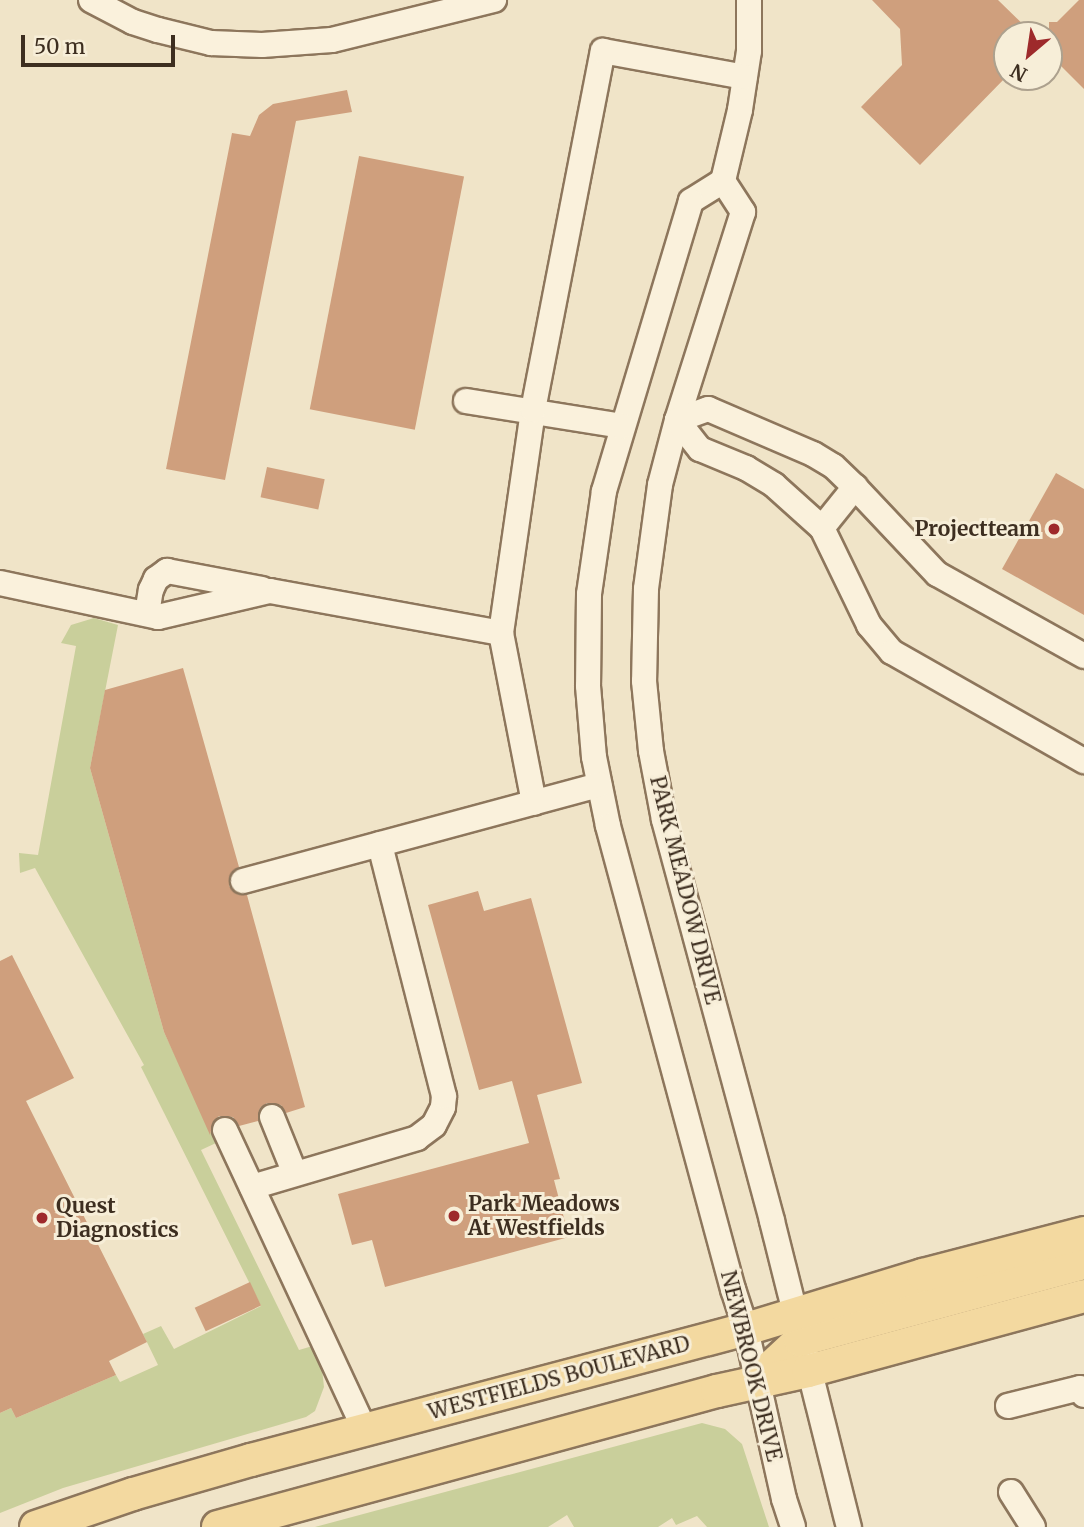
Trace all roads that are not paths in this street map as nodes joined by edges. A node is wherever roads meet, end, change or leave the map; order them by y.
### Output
1 (91, 0) edge
2 (494, 0) edge
3 (749, 0) edge
4 (745, 77) junction
5 (723, 181) junction
6 (466, 401) dead end
7 (533, 410) junction
8 (677, 420) junction
9 (622, 426) junction
10 (855, 486) junction
11 (822, 528) junction
12 (0, 583) edge
13 (270, 591) junction
14 (147, 614) junction
15 (501, 633) junction
16 (1084, 656) edge
17 (1084, 761) edge
18 (599, 785) junction
19 (534, 803) junction
20 (380, 844) junction
21 (243, 881) dead end
22 (272, 1117) dead end
23 (225, 1130) dead end
24 (295, 1174) junction
25 (253, 1187) junction
26 (1084, 1233) edge
27 (1084, 1264) edge
28 (1084, 1296) edge
29 (798, 1328) junction
30 (746, 1329) junction
31 (808, 1371) junction
32 (756, 1381) junction
33 (1084, 1395) edge
34 (1008, 1406) dead end
35 (365, 1430) junction
36 (1011, 1492) dead end
37 (36, 1527) edge
38 (218, 1527) edge
39 (793, 1527) edge
40 (849, 1527) edge
41 (1033, 1527) edge

1 - 2 street
3 - 4 street
4 - 5 street
4 - 7 street
5 - 8 street, PARK MEADOW DRIVE
5 - 9 street
6 - 7 street
7 - 9 street
7 - 15 street
8 - 10 street
8 - 11 street
8 - 29 street, PARK MEADOW DRIVE
9 - 18 street
10 - 11 street
10 - 16 street
11 - 17 street
12 - 14 street
13 - 14 street
13 - 14 street
13 - 15 street
15 - 19 street
18 - 19 street
18 - 30 street, NEWBROOK DRIVE
19 - 20 street
20 - 21 street
20 - 24 street
22 - 24 street
23 - 25 street
24 - 25 street
25 - 35 street
26 - 29 main road, WESTFIELDS BOULEVARD
27 - 29 main road
28 - 31 main road
29 - 30 main road, WESTFIELDS BOULEVARD
29 - 31 street
29 - 32 main road
30 - 32 street, NEWBROOK DRIVE
30 - 35 main road, WESTFIELDS BOULEVARD
31 - 32 main road
31 - 40 street
32 - 38 main road
32 - 39 street, NEWBROOK DRIVE
33 - 34 street
35 - 37 main road, WESTFIELDS BOULEVARD
36 - 41 street

